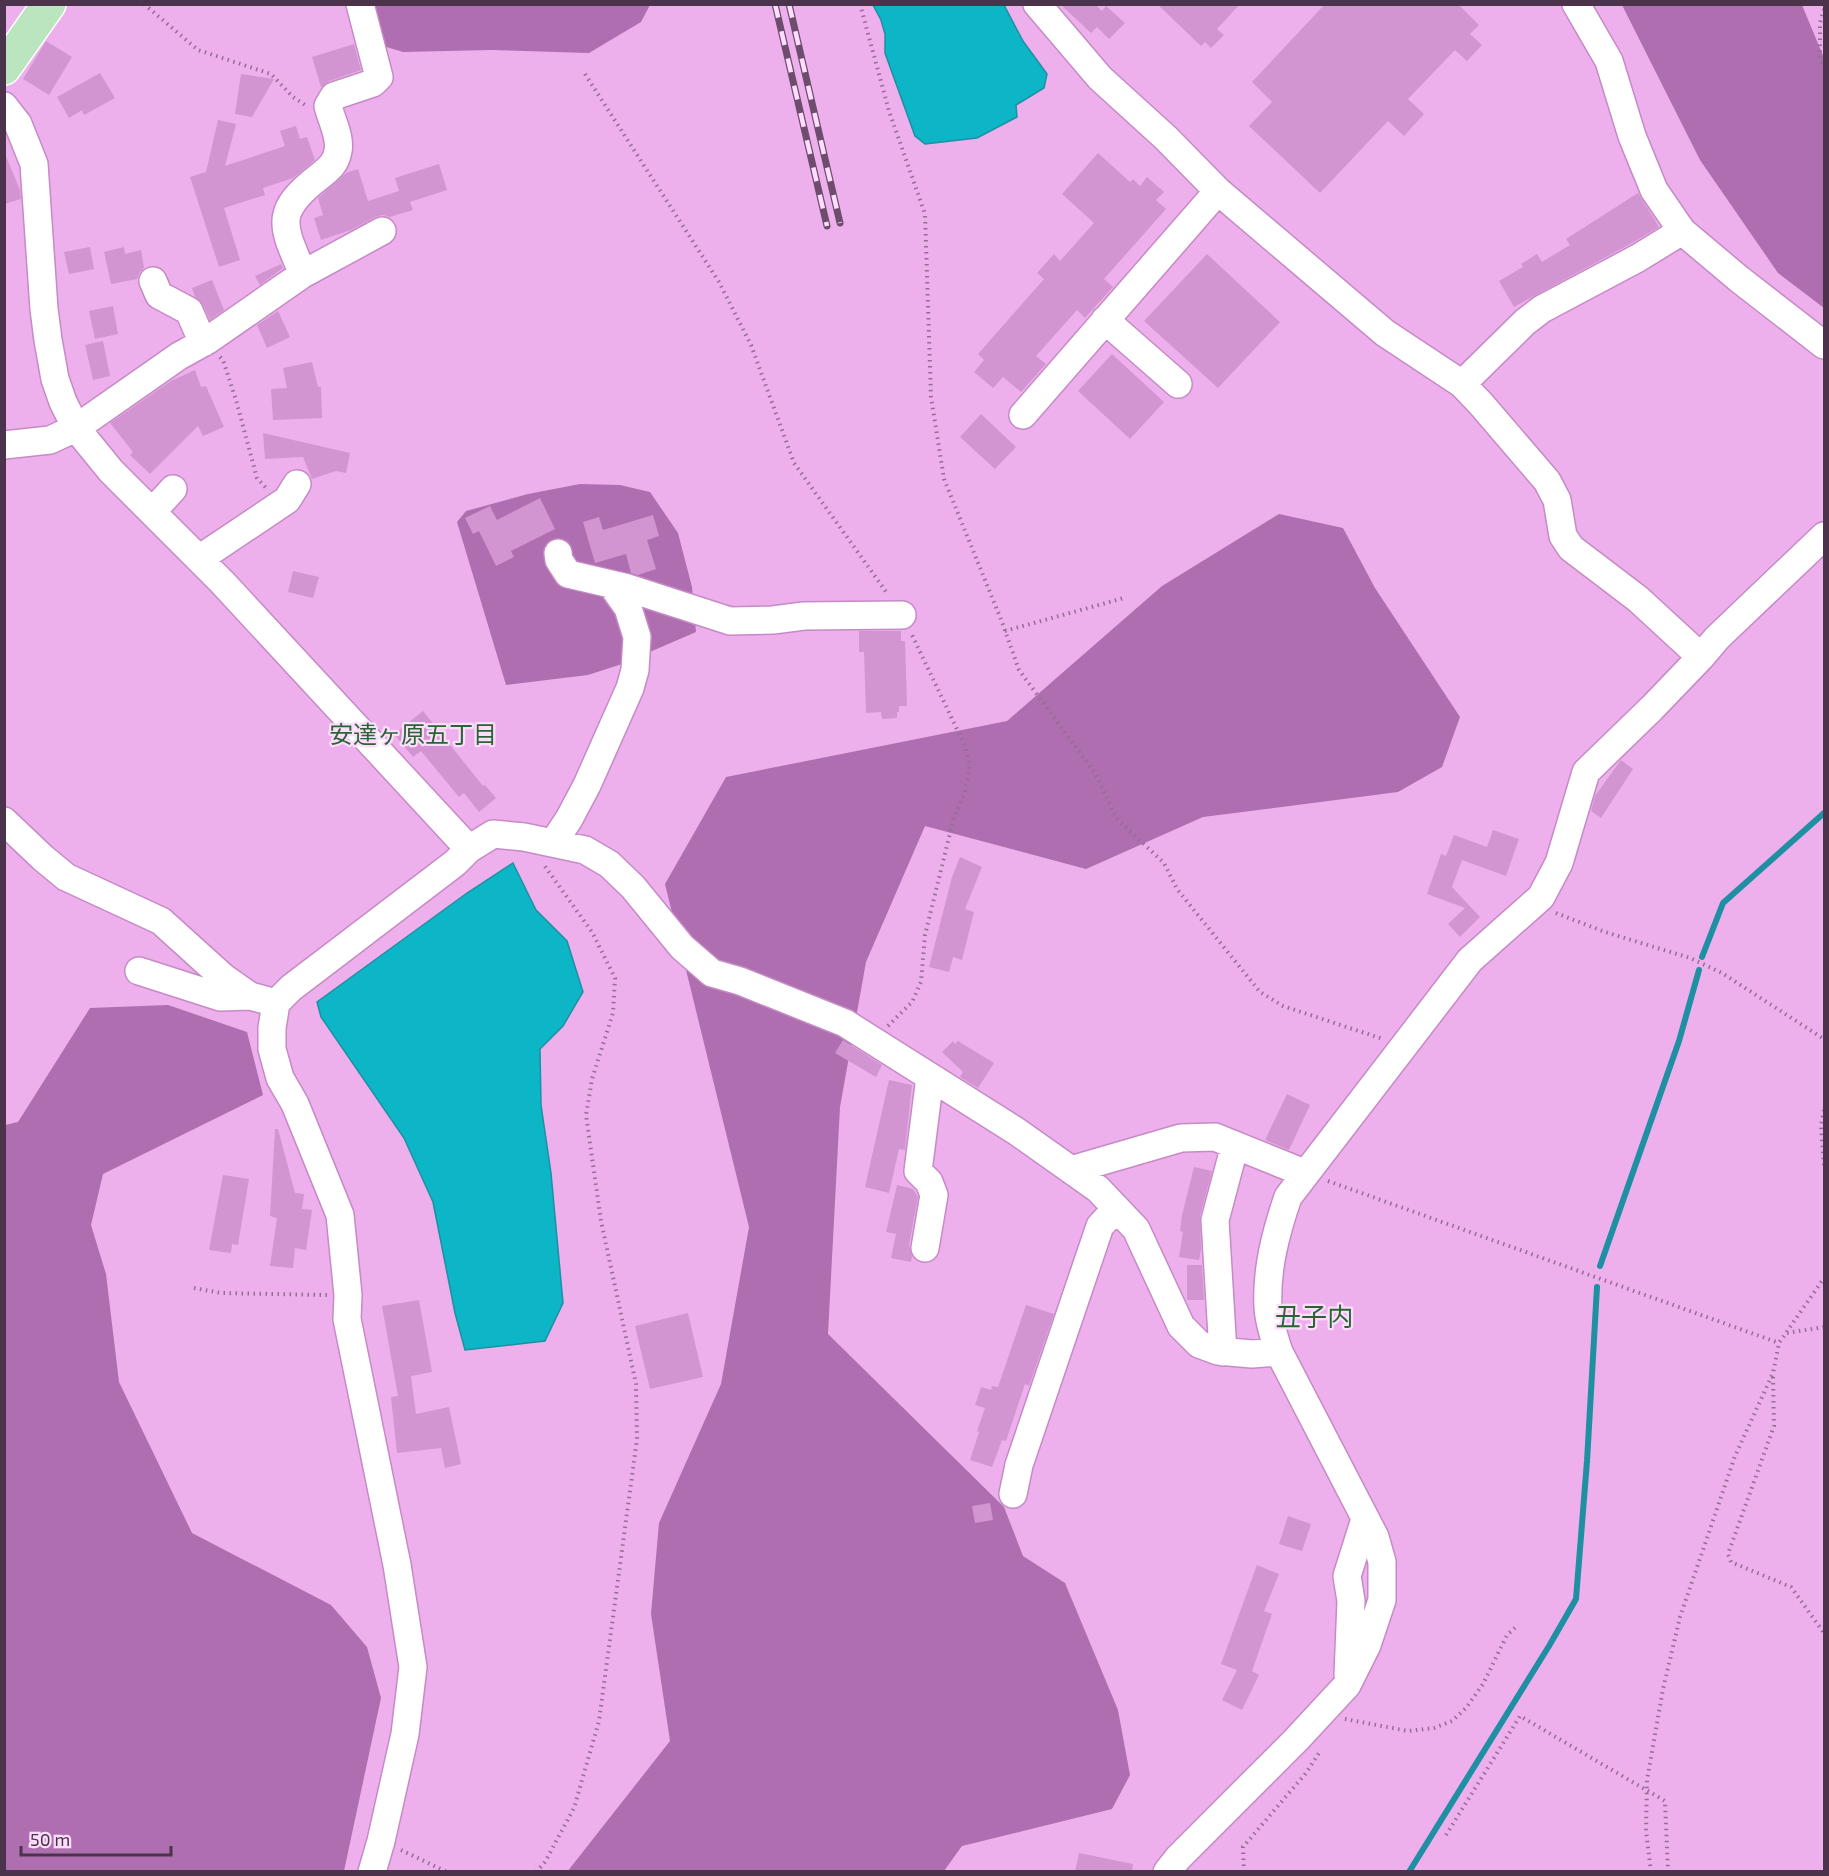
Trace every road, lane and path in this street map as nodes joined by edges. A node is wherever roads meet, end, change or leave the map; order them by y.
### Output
1 (49, 4) edge
2 (144, 4) edge
3 (360, 4) edge
4 (860, 4) edge
5 (1037, 4) edge
6 (1576, 4) edge
7 (1824, 9) edge
8 (1824, 66) edge
9 (4, 68) edge
10 (585, 74) dead end
11 (4, 106) edge
12 (332, 124) junction
13 (1218, 191) junction
14 (382, 231) dead end
15 (1682, 231) junction
16 (303, 274) junction
17 (153, 280) dead end
18 (1105, 320) junction
19 (203, 342) junction
20 (1824, 345) edge
21 (1178, 384) dead end
22 (1462, 384) junction
23 (1023, 415) dead end
24 (76, 428) junction
25 (4, 445) edge
26 (297, 484) dead end
27 (174, 489) dead end
28 (280, 504) junction
29 (152, 512) junction
30 (1824, 536) edge
31 (558, 553) dead end
32 (199, 559) junction
33 (612, 584) junction
34 (1124, 598) dead end
35 (902, 615) junction
36 (1005, 631) junction
37 (1701, 657) junction
38 (4, 821) edge
39 (524, 837) junction
40 (553, 843) junction
41 (469, 849) junction
42 (1533, 904) junction
43 (138, 971) dead end
44 (250, 996) junction
45 (276, 1003) junction
46 (1824, 1039) edge
47 (873, 1041) junction
48 (1403, 1046) junction
49 (930, 1077) junction
50 (1824, 1110) edge
51 (1235, 1145) junction
52 (1824, 1166) edge
53 (1071, 1170) junction
54 (1304, 1173) junction
55 (1116, 1209) junction
56 (925, 1248) dead end
57 (1824, 1278) edge
58 (194, 1288) dead end
59 (348, 1295) junction
60 (1824, 1327) edge
61 (1785, 1334) junction
62 (1779, 1343) junction
63 (1223, 1352) junction
64 (1279, 1352) junction
65 (1773, 1373) junction
66 (1013, 1494) dead end
67 (1517, 1626) dead end
68 (1824, 1633) edge
69 (1340, 1692) junction
70 (1324, 1745) dead end
71 (1647, 1791) junction
72 (1446, 1835) dead end
73 (381, 1841) junction
74 (372, 1872) edge
75 (447, 1872) edge
76 (536, 1872) edge
77 (1167, 1872) edge
78 (1244, 1872) edge
79 (1651, 1872) edge
80 (1668, 1872) edge

1 - 9 main road
2 - 12 path
3 - 12 street
4 - 36 path
5 - 13 street
6 - 15 street
7 - 8 path
10 - 35 path
11 - 24 street
12 - 16 street
13 - 18 street
13 - 22 street
14 - 16 street
15 - 20 street
15 - 22 street
16 - 19 street
17 - 19 street
18 - 21 street
18 - 23 street
19 - 24 street
19 - 28 path
22 - 37 street
24 - 25 street
24 - 29 street
26 - 28 street
27 - 29 street
28 - 32 street
29 - 32 street
30 - 37 street
31 - 33 street
32 - 41 street
33 - 35 street
33 - 40 street
34 - 36 path
35 - 47 path
36 - 48 path
37 - 42 street
38 - 44 street
39 - 40 street
39 - 41 street
39 - 76 path
40 - 47 street
41 - 45 street
42 - 46 path
42 - 48 street
43 - 44 street
44 - 45 street
45 - 59 street
47 - 49 street
48 - 54 street
49 - 53 street
49 - 56 street
50 - 52 path
51 - 53 street
51 - 54 street
51 - 63 street
53 - 55 street
54 - 62 path
54 - 64 street
55 - 63 street
55 - 66 street
57 - 61 path
58 - 59 path
59 - 73 street
60 - 61 path
61 - 62 path
62 - 65 path
63 - 64 street
64 - 69 street
65 - 68 path
65 - 71 path
67 - 69 path
69 - 77 street
70 - 78 path
71 - 72 path
71 - 79 path
71 - 80 path
73 - 74 street
73 - 75 path

